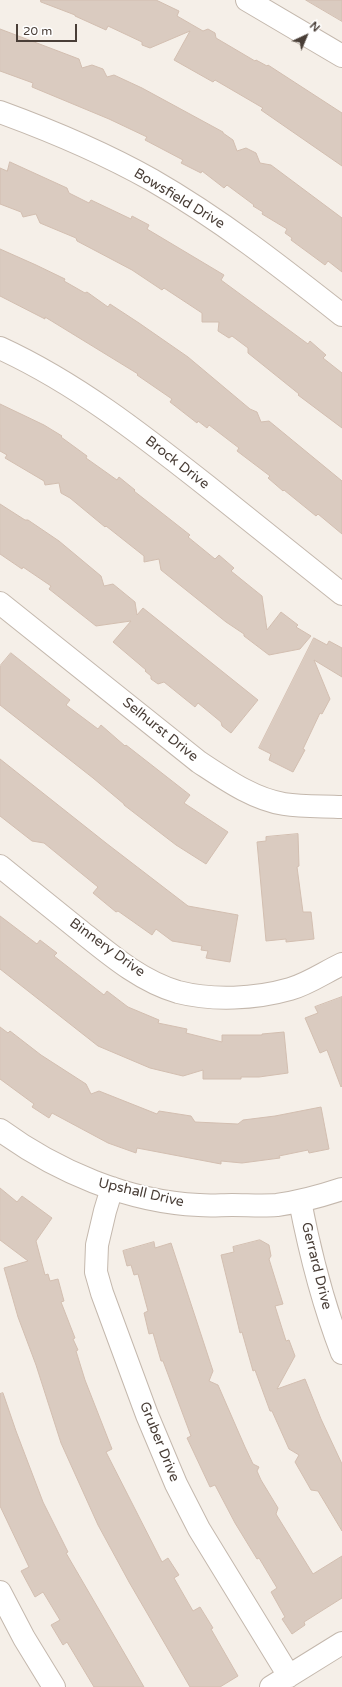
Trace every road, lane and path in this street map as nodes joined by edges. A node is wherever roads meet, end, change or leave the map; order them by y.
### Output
1 (247, 0) edge
2 (342, 56) edge
3 (0, 112) edge
4 (342, 315) edge
5 (0, 348) edge
6 (342, 594) edge
7 (0, 603) edge
8 (342, 807) edge
9 (0, 866) edge
10 (342, 964) edge
11 (0, 1130) edge
12 (112, 1188) junction
13 (342, 1189) edge
14 (300, 1201) junction
15 (342, 1353) edge
16 (0, 1592) edge
17 (342, 1644) edge
18 (280, 1681) edge
19 (54, 1687) edge

1 - 2 street
3 - 4 street, Bowsfield Drive
5 - 6 street, Brock Drive
7 - 8 street, Selhurst Drive
9 - 10 street, Binnery Drive
11 - 12 street, Upshall Drive
12 - 14 street, Upshall Drive
12 - 18 street, Gruber Drive
13 - 14 street, Upshall Drive
14 - 15 street, Gerrard Drive
16 - 19 street
17 - 18 street

